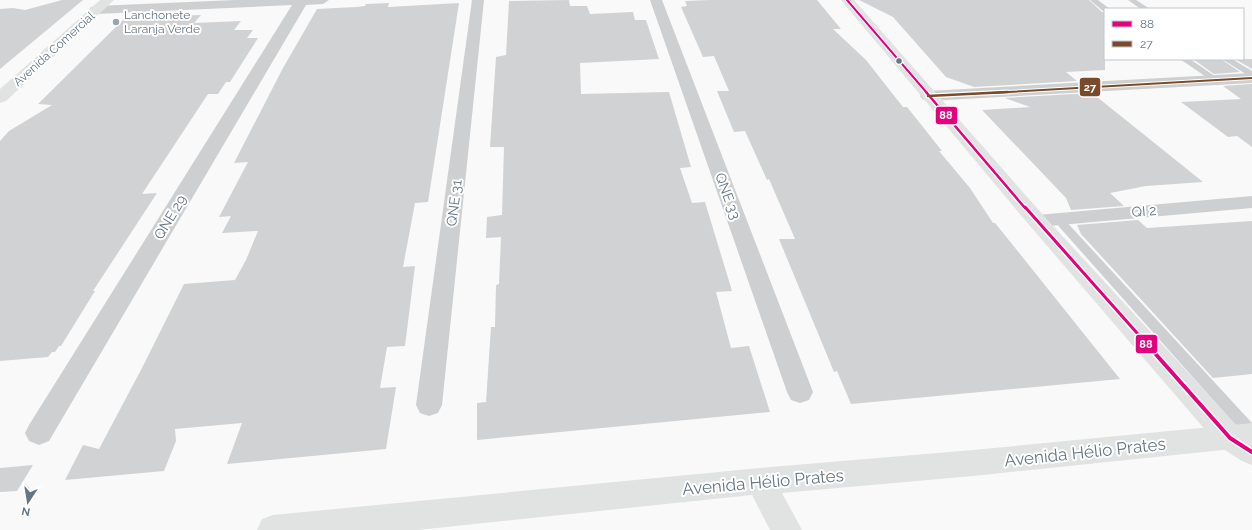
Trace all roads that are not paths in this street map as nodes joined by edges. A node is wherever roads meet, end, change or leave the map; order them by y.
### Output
1 (108, 0) edge
2 (302, 0) edge
3 (322, 0) edge
4 (478, 0) edge
5 (656, 0) edge
6 (847, 0) edge
7 (1092, 0) edge
8 (1131, 0) edge
9 (1104, 8) edge
10 (1144, 8) edge
11 (96, 10) junction
12 (1186, 60) edge
13 (1228, 60) edge
14 (1252, 76) edge
15 (1215, 79) junction
16 (928, 96) junction
17 (0, 98) edge
18 (1252, 202) edge
19 (1058, 219) junction
20 (1037, 220) junction
21 (800, 392) dead end
22 (429, 405) dead end
23 (39, 433) dead end
24 (1247, 440) edge
25 (760, 481) junction
26 (273, 530) edge
27 (786, 530) edge

1 - 11 main road, Avenida Comercial
2 - 3 street
2 - 11 street
2 - 23 street, QNE 29
4 - 22 street, QNE 31
5 - 21 street, QNE 33
6 - 16 main road
7 - 9 lane
8 - 10 lane
11 - 17 main road, Avenida Comercial
12 - 15 lane
13 - 14 lane
14 - 15 street
15 - 16 street
16 - 20 main road
18 - 19 street, QI 2
19 - 20 street, QI 2
19 - 24 lane
20 - 24 main road
24 - 25 main road, Avenida Hélio Prates
25 - 26 main road, Avenida Hélio Prates
25 - 27 main road

